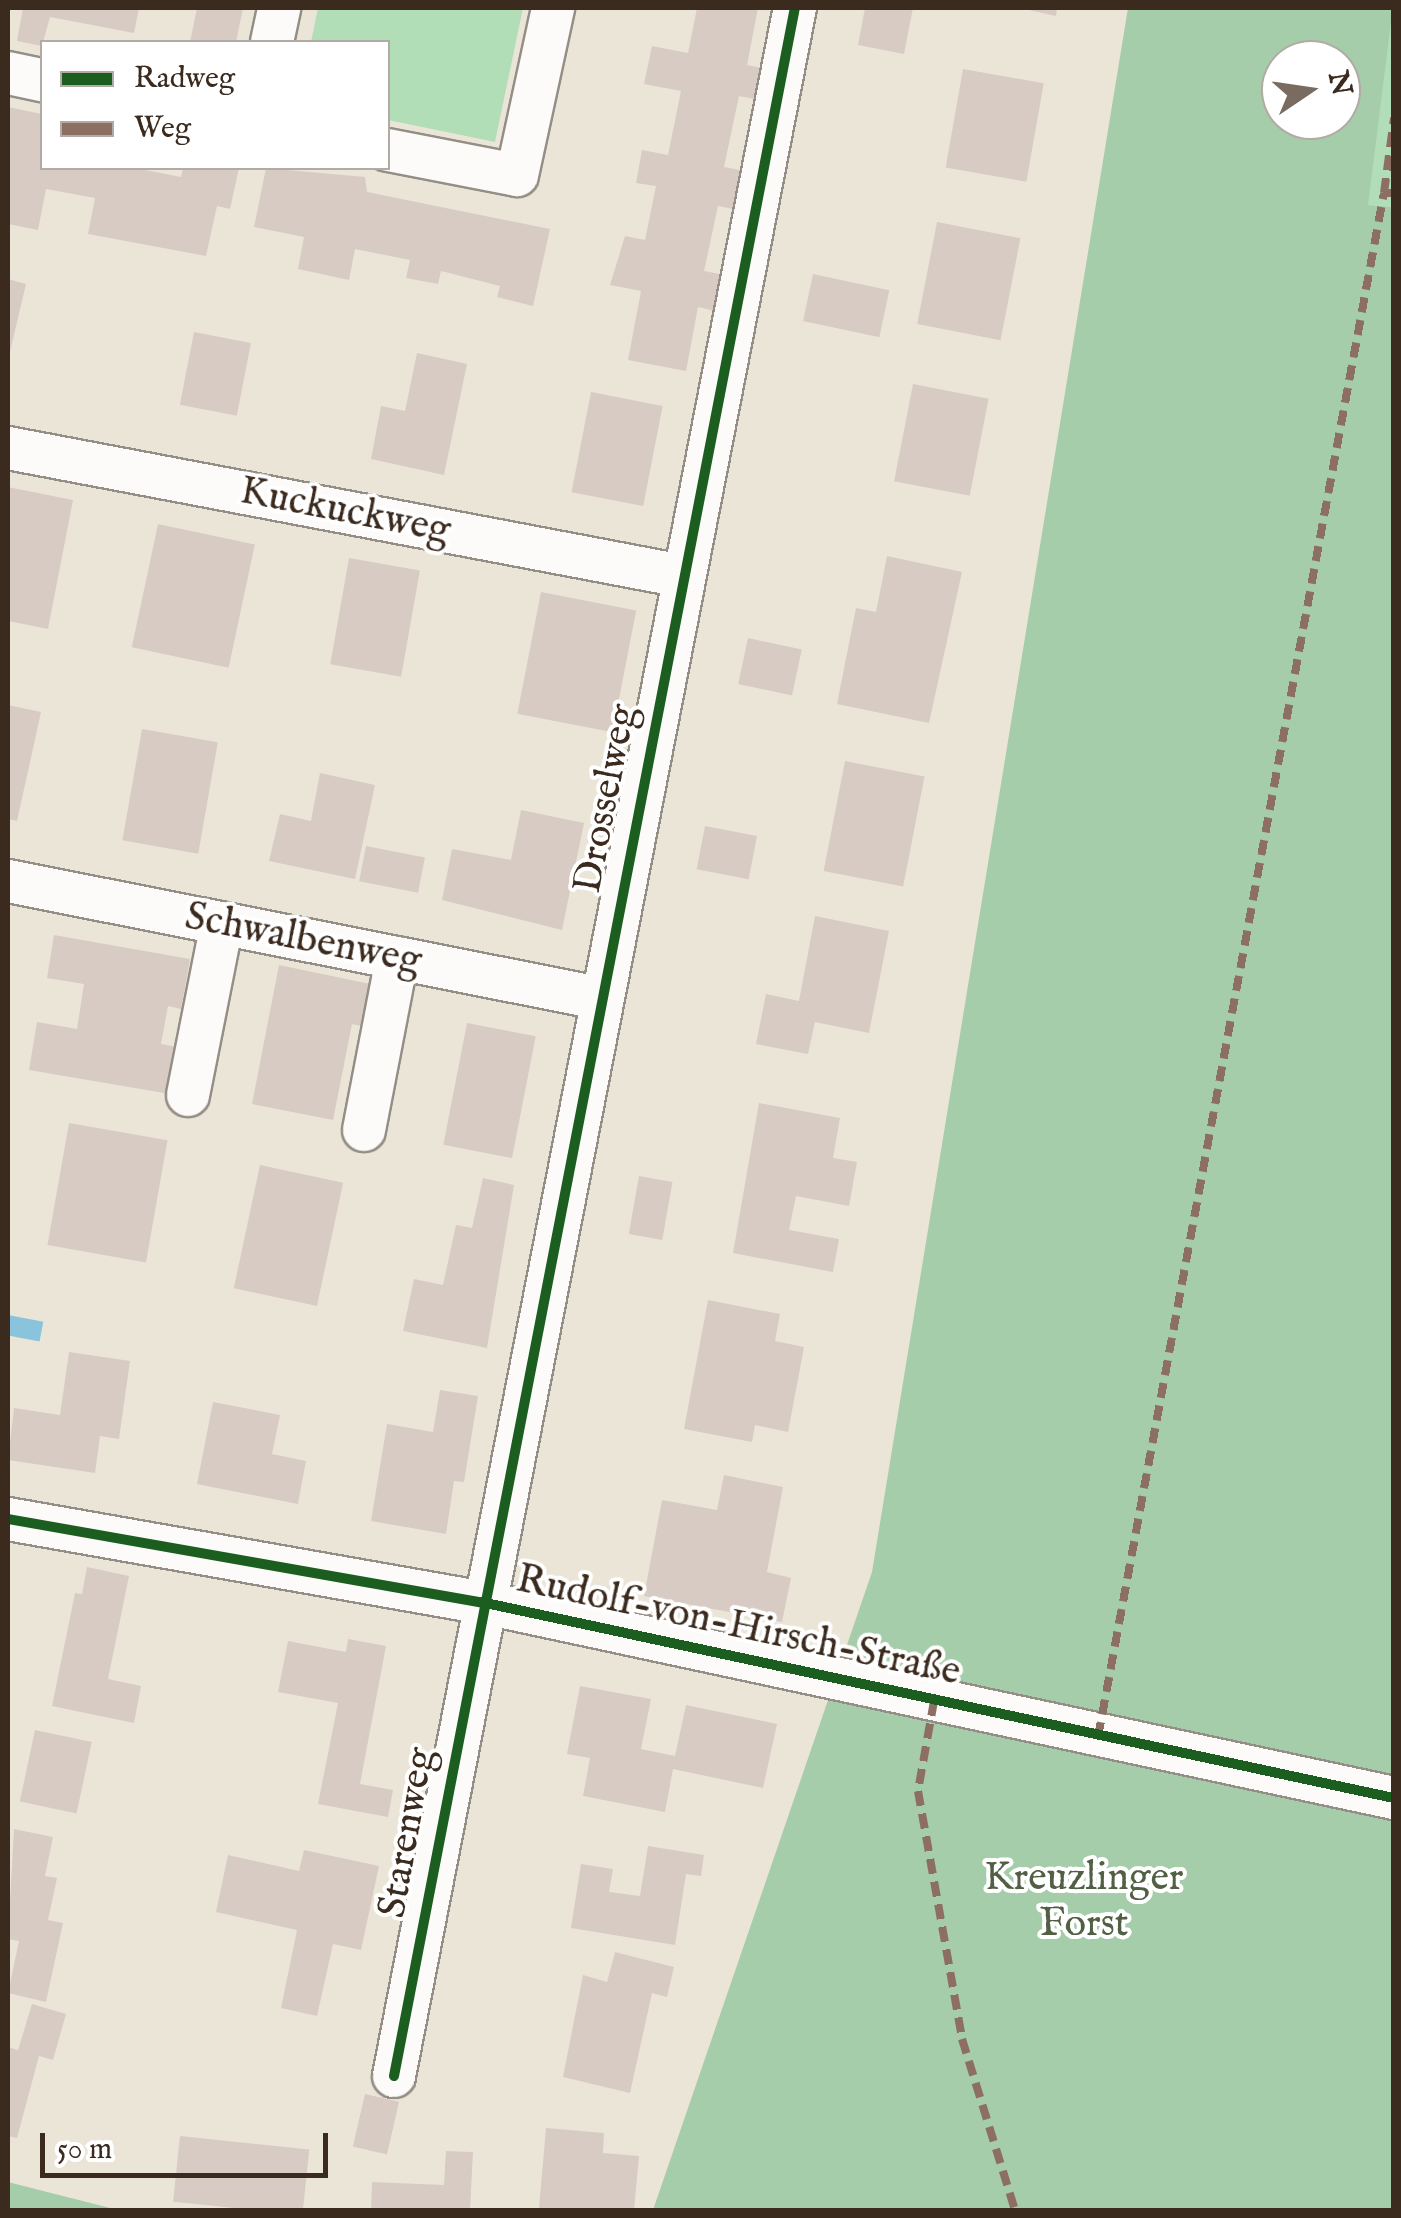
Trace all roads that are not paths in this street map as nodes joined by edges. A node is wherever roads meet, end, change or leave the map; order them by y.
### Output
1 (279, 8) edge
2 (553, 8) edge
3 (795, 8) edge
4 (272, 40) edge
5 (8, 73) edge
6 (40, 80) edge
7 (390, 150) edge
8 (8, 448) edge
9 (682, 576) junction
10 (8, 881) edge
11 (222, 924) junction
12 (397, 958) junction
13 (598, 998) junction
14 (188, 1095) dead end
15 (364, 1130) dead end
16 (8, 1519) edge
17 (481, 1602) junction
18 (1394, 1798) edge
19 (394, 2076) dead end

1 - 4 street
2 - 7 street
3 - 9 street, Drosselweg
5 - 6 street
8 - 9 street, Kuckuckweg
9 - 13 street, Drosselweg
10 - 11 street, Schwalbenweg
11 - 12 street, Schwalbenweg
11 - 14 street
12 - 13 street, Schwalbenweg
12 - 15 street
13 - 17 street, Drosselweg
16 - 17 street, Rudolf-von-Hirsch-Straße
17 - 18 street, Rudolf-von-Hirsch-Straße
17 - 19 street, Starenweg

